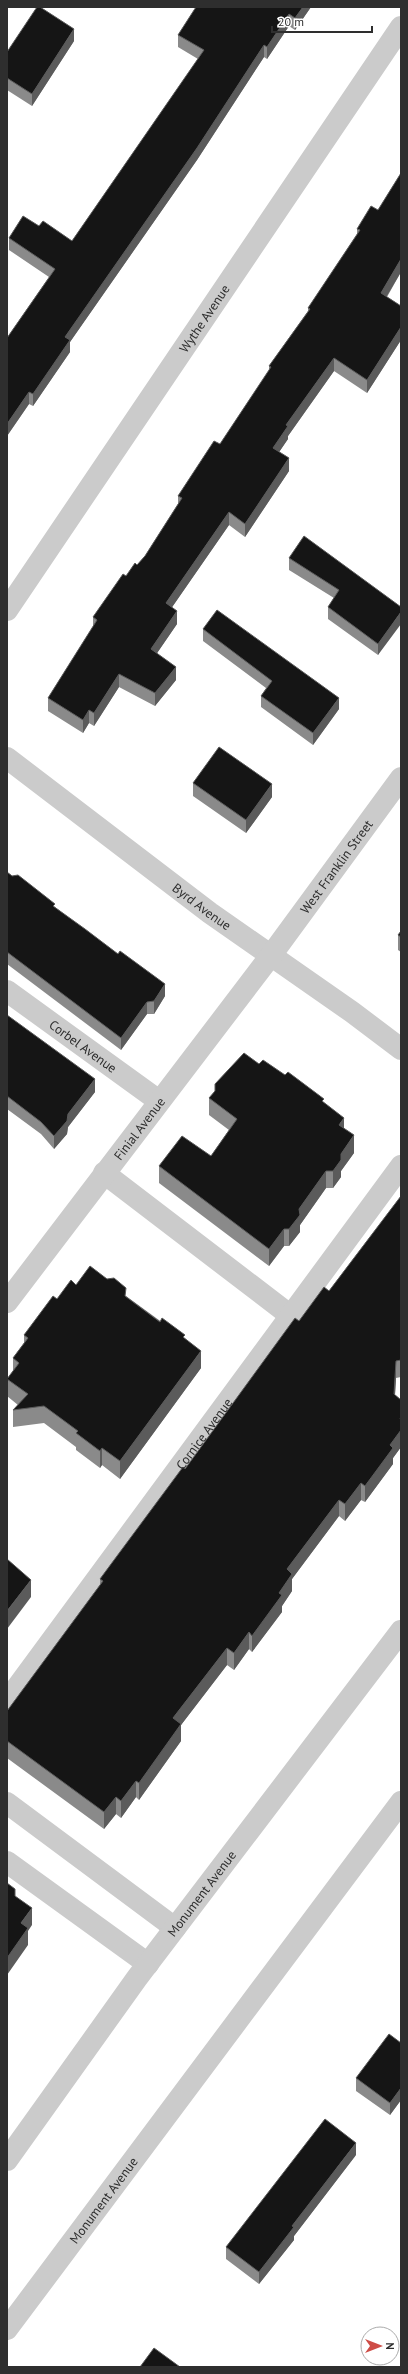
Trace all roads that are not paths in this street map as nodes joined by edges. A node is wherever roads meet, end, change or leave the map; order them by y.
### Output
1 (401, 27) edge
2 (7, 610) edge
3 (7, 758) edge
4 (401, 778) edge
5 (272, 954) junction
6 (7, 991) edge
7 (401, 1049) edge
8 (159, 1101) junction
9 (401, 1166) edge
10 (104, 1173) junction
11 (7, 1302) edge
12 (291, 1316) junction
13 (401, 1631) edge
14 (7, 1701) edge
15 (401, 1802) edge
16 (7, 1803) edge
17 (7, 1862) edge
18 (175, 1928) junction
19 (148, 1964) junction
20 (7, 2160) edge
21 (7, 2329) edge

1 - 2 street, Wythe Avenue
3 - 5 street, Byrd Avenue
4 - 5 street, West Franklin Street
5 - 7 street, Byrd Avenue
5 - 8 street, Finial Avenue
6 - 8 street, Corbel Avenue
8 - 10 street, Finial Avenue
9 - 12 street, Cornice Avenue
10 - 11 street, Finial Avenue
10 - 12 street
12 - 14 street, Cornice Avenue
13 - 18 street, Monument Avenue
15 - 21 street, Monument Avenue
16 - 18 street
17 - 19 street
18 - 19 street, Monument Avenue
19 - 20 street, Monument Avenue

